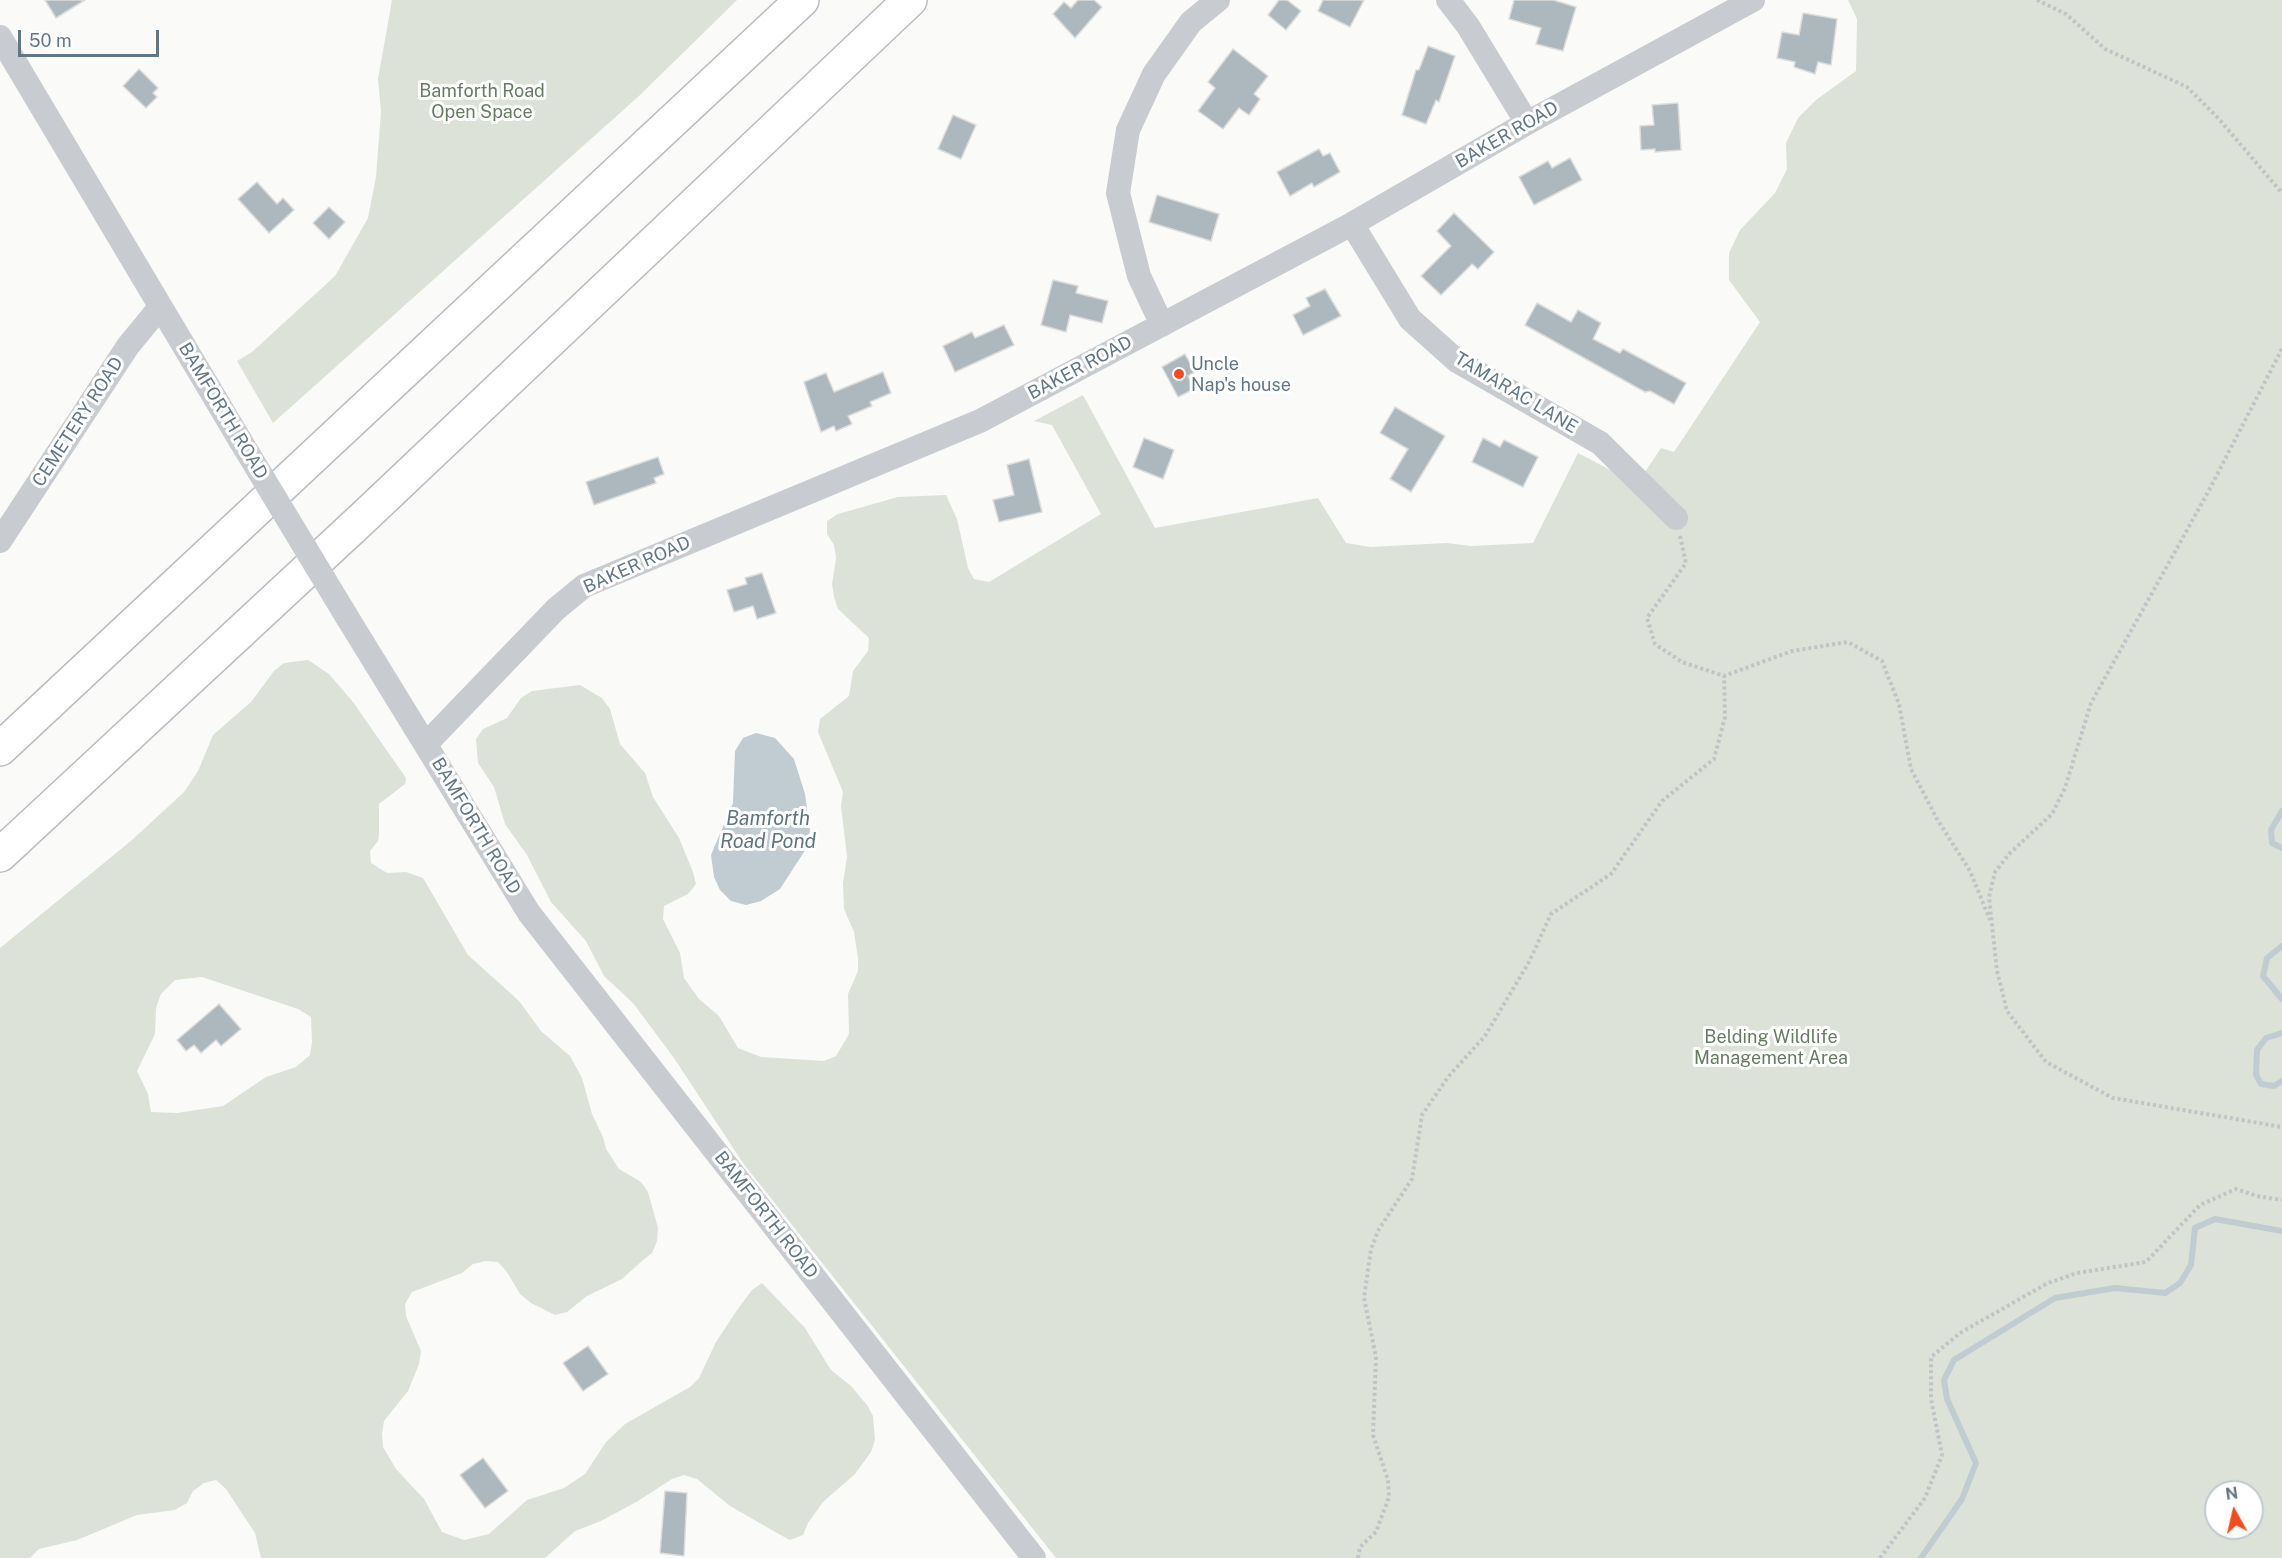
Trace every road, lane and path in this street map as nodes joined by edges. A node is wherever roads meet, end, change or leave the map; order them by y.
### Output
1 (802, 0) edge
2 (910, 0) edge
3 (1218, 0) edge
4 (1448, 0) edge
5 (1753, 0) edge
6 (2037, 0) edge
7 (0, 37) edge
8 (1527, 123) junction
9 (2282, 194) edge
10 (1352, 224) junction
11 (160, 307) junction
12 (1162, 325) junction
13 (2282, 349) edge
14 (1676, 518) joint
15 (0, 541) edge
16 (1724, 676) junction
17 (426, 744) junction
18 (0, 749) edge
19 (0, 855) edge
20 (1993, 926) junction
21 (2282, 1127) edge
22 (2282, 1200) edge
23 (1034, 1558) edge
24 (1358, 1558) edge
25 (1880, 1558) edge

1 - 18 highway
2 - 19 highway
3 - 12 street
4 - 8 street
5 - 8 street, BAKER ROAD
6 - 9 path
7 - 11 street, BAMFORTH ROAD
8 - 10 street, BAKER ROAD
10 - 12 street, BAKER ROAD
10 - 14 street, TAMARAC LANE
11 - 15 street, CEMETERY ROAD
11 - 17 street, BAMFORTH ROAD, bridge
12 - 17 street, BAKER ROAD
13 - 20 path
14 - 16 path
16 - 20 path
16 - 24 path
17 - 23 street, BAMFORTH ROAD
20 - 21 path
22 - 25 path

